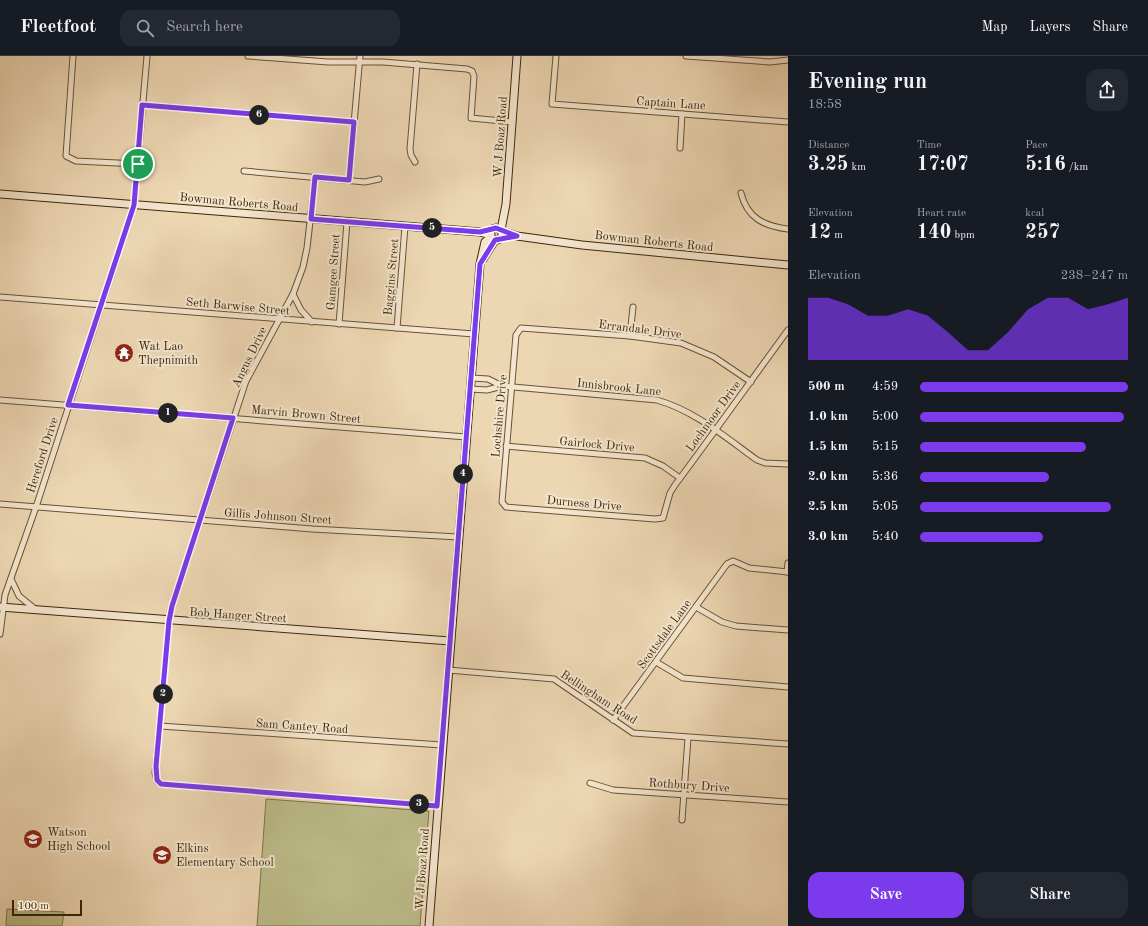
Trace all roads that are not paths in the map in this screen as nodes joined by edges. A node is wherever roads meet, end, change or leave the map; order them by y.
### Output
1 (72, 56) edge
2 (147, 56) edge
3 (248, 56) edge
4 (360, 56) edge
5 (517, 56) edge
6 (556, 56) edge
7 (686, 56) edge
8 (788, 60) edge
9 (359, 63) junction
10 (417, 64) junction
11 (142, 105) junction
12 (682, 114) junction
13 (354, 122) junction
14 (512, 122) junction
15 (788, 122) edge
16 (680, 148) dead end
17 (415, 162) dead end
18 (138, 164) junction
19 (244, 171) dead end
20 (315, 177) junction
21 (379, 179) dead end
22 (349, 180) junction
23 (741, 193) dead end
24 (0, 194) edge
25 (134, 205) junction
26 (311, 219) junction
27 (347, 222) junction
28 (405, 226) junction
29 (788, 229) edge
30 (496, 234) junction
31 (788, 266) edge
32 (293, 294) junction
33 (0, 297) edge
34 (101, 305) junction
35 (633, 307) dead end
36 (279, 319) junction
37 (312, 322) junction
38 (339, 324) junction
39 (397, 328) junction
40 (518, 329) joint
41 (788, 330) edge
42 (474, 334) junction
43 (630, 336) junction
44 (471, 378) junction
45 (751, 382) junction
46 (502, 386) junction
47 (511, 387) junction
48 (470, 389) junction
49 (0, 400) edge
50 (68, 405) junction
51 (233, 418) junction
52 (715, 430) junction
53 (466, 437) junction
54 (506, 446) junction
55 (788, 464) edge
56 (680, 478) junction
57 (0, 504) edge
58 (504, 505) joint
59 (36, 507) junction
60 (663, 518) joint
61 (201, 520) junction
62 (458, 537) junction
63 (788, 563) edge
64 (788, 572) edge
65 (11, 579) junction
66 (1, 607) edge
67 (696, 607) junction
68 (37, 610) junction
69 (169, 621) junction
70 (788, 630) edge
71 (0, 634) edge
72 (450, 641) junction
73 (656, 662) junction
74 (448, 670) junction
75 (788, 687) edge
76 (613, 720) junction
77 (160, 726) junction
78 (688, 738) junction
79 (788, 744) edge
80 (442, 745) junction
81 (590, 783) dead end
82 (684, 794) junction
83 (788, 802) edge
84 (437, 806) junction
85 (682, 820) dead end
86 (429, 926) edge

1 - 18 street
2 - 11 street, Hereford Drive
3 - 9 street
4 - 9 street
5 - 14 street, W J Boaz Road
6 - 12 street, Captain Lane
7 - 8 street
9 - 10 street
9 - 13 street
10 - 14 street
10 - 17 street
11 - 13 street
11 - 18 street, Hereford Drive
12 - 15 street, Captain Lane
12 - 16 street
13 - 22 street
14 - 30 street, W J Boaz Road
18 - 25 street, Hereford Drive
19 - 20 street
20 - 22 street
20 - 26 street, Angus Drive
21 - 22 street
23 - 29 street
24 - 25 street, Bowman Roberts Road
25 - 26 street, Bowman Roberts Road
25 - 34 street, Hereford Drive
26 - 27 street, Bowman Roberts Road
26 - 32 street, Angus Drive
27 - 28 street, Bowman Roberts Road
27 - 38 street, Gamgee Street
28 - 30 street, Bowman Roberts Road
28 - 39 street, Baggins Street
30 - 31 street, Bowman Roberts Road
30 - 42 street, W J Boaz Road
32 - 36 street, Angus Drive
32 - 37 street
33 - 34 street, Seth Barwise Street
34 - 36 street, Seth Barwise Street
34 - 50 street, Hereford Drive
35 - 43 street
36 - 37 street, Seth Barwise Street
36 - 51 street, Angus Drive
37 - 38 street, Seth Barwise Street
38 - 39 street, Seth Barwise Street
39 - 42 street, Seth Barwise Street
40 - 43 street, Errandale Drive
40 - 47 street, Lochshire Drive
41 - 45 street, Lochmoor Drive
42 - 44 street, W J Boaz Road
43 - 45 street, Errandale Drive
44 - 46 street, Innisbrook Lane
44 - 48 street, W J Boaz Road
45 - 52 street, Lochmoor Drive
46 - 47 street, Innisbrook Lane
46 - 48 street, Innisbrook Lane
47 - 52 street, Innisbrook Lane
47 - 54 street, Lochshire Drive
48 - 53 street, W J Boaz Road
49 - 50 street, Marvin Brown Street
50 - 51 street, Marvin Brown Street
50 - 59 street, Hereford Drive
51 - 53 street, Marvin Brown Street
51 - 61 street, Angus Drive
52 - 55 street, Innisbrook Lane
52 - 56 street, Lochmoor Drive
53 - 62 street, W J Boaz Road
54 - 56 street, Gairlock Drive
54 - 58 street, Lochshire Drive
56 - 60 street, Lochmoor Drive
57 - 59 street, Gillis Johnson Street
58 - 60 street, Durness Drive
59 - 61 street, Gillis Johnson Street
59 - 65 street, Hereford Drive
61 - 62 street, Gillis Johnson Street
61 - 69 street, Angus Drive
62 - 72 street, W J Boaz Road
63 - 64 street
64 - 67 street, Scottsdale Lane
65 - 66 street, Hereford Drive
65 - 68 street
66 - 68 street, Bob Hanger Street
66 - 71 street, Hereford Drive
67 - 70 street
67 - 73 street, Scottsdale Lane
68 - 69 street, Bob Hanger Street
69 - 72 street, Bob Hanger Street
69 - 77 street, Angus Drive
72 - 74 street, W J Boaz Road
73 - 75 street
73 - 76 street, Scottsdale Lane
74 - 76 street, Bellingham Road
74 - 80 street, W J Boaz Road
76 - 78 street, Bellingham Road
77 - 80 street, Sam Cantey Road
77 - 84 street, Angus Drive
78 - 79 street, Bellingham Road
78 - 82 street
80 - 84 street, W J Boaz Road
81 - 82 street, Rothbury Drive
82 - 83 street, Rothbury Drive
82 - 85 street
84 - 86 street, W J Boaz Road

